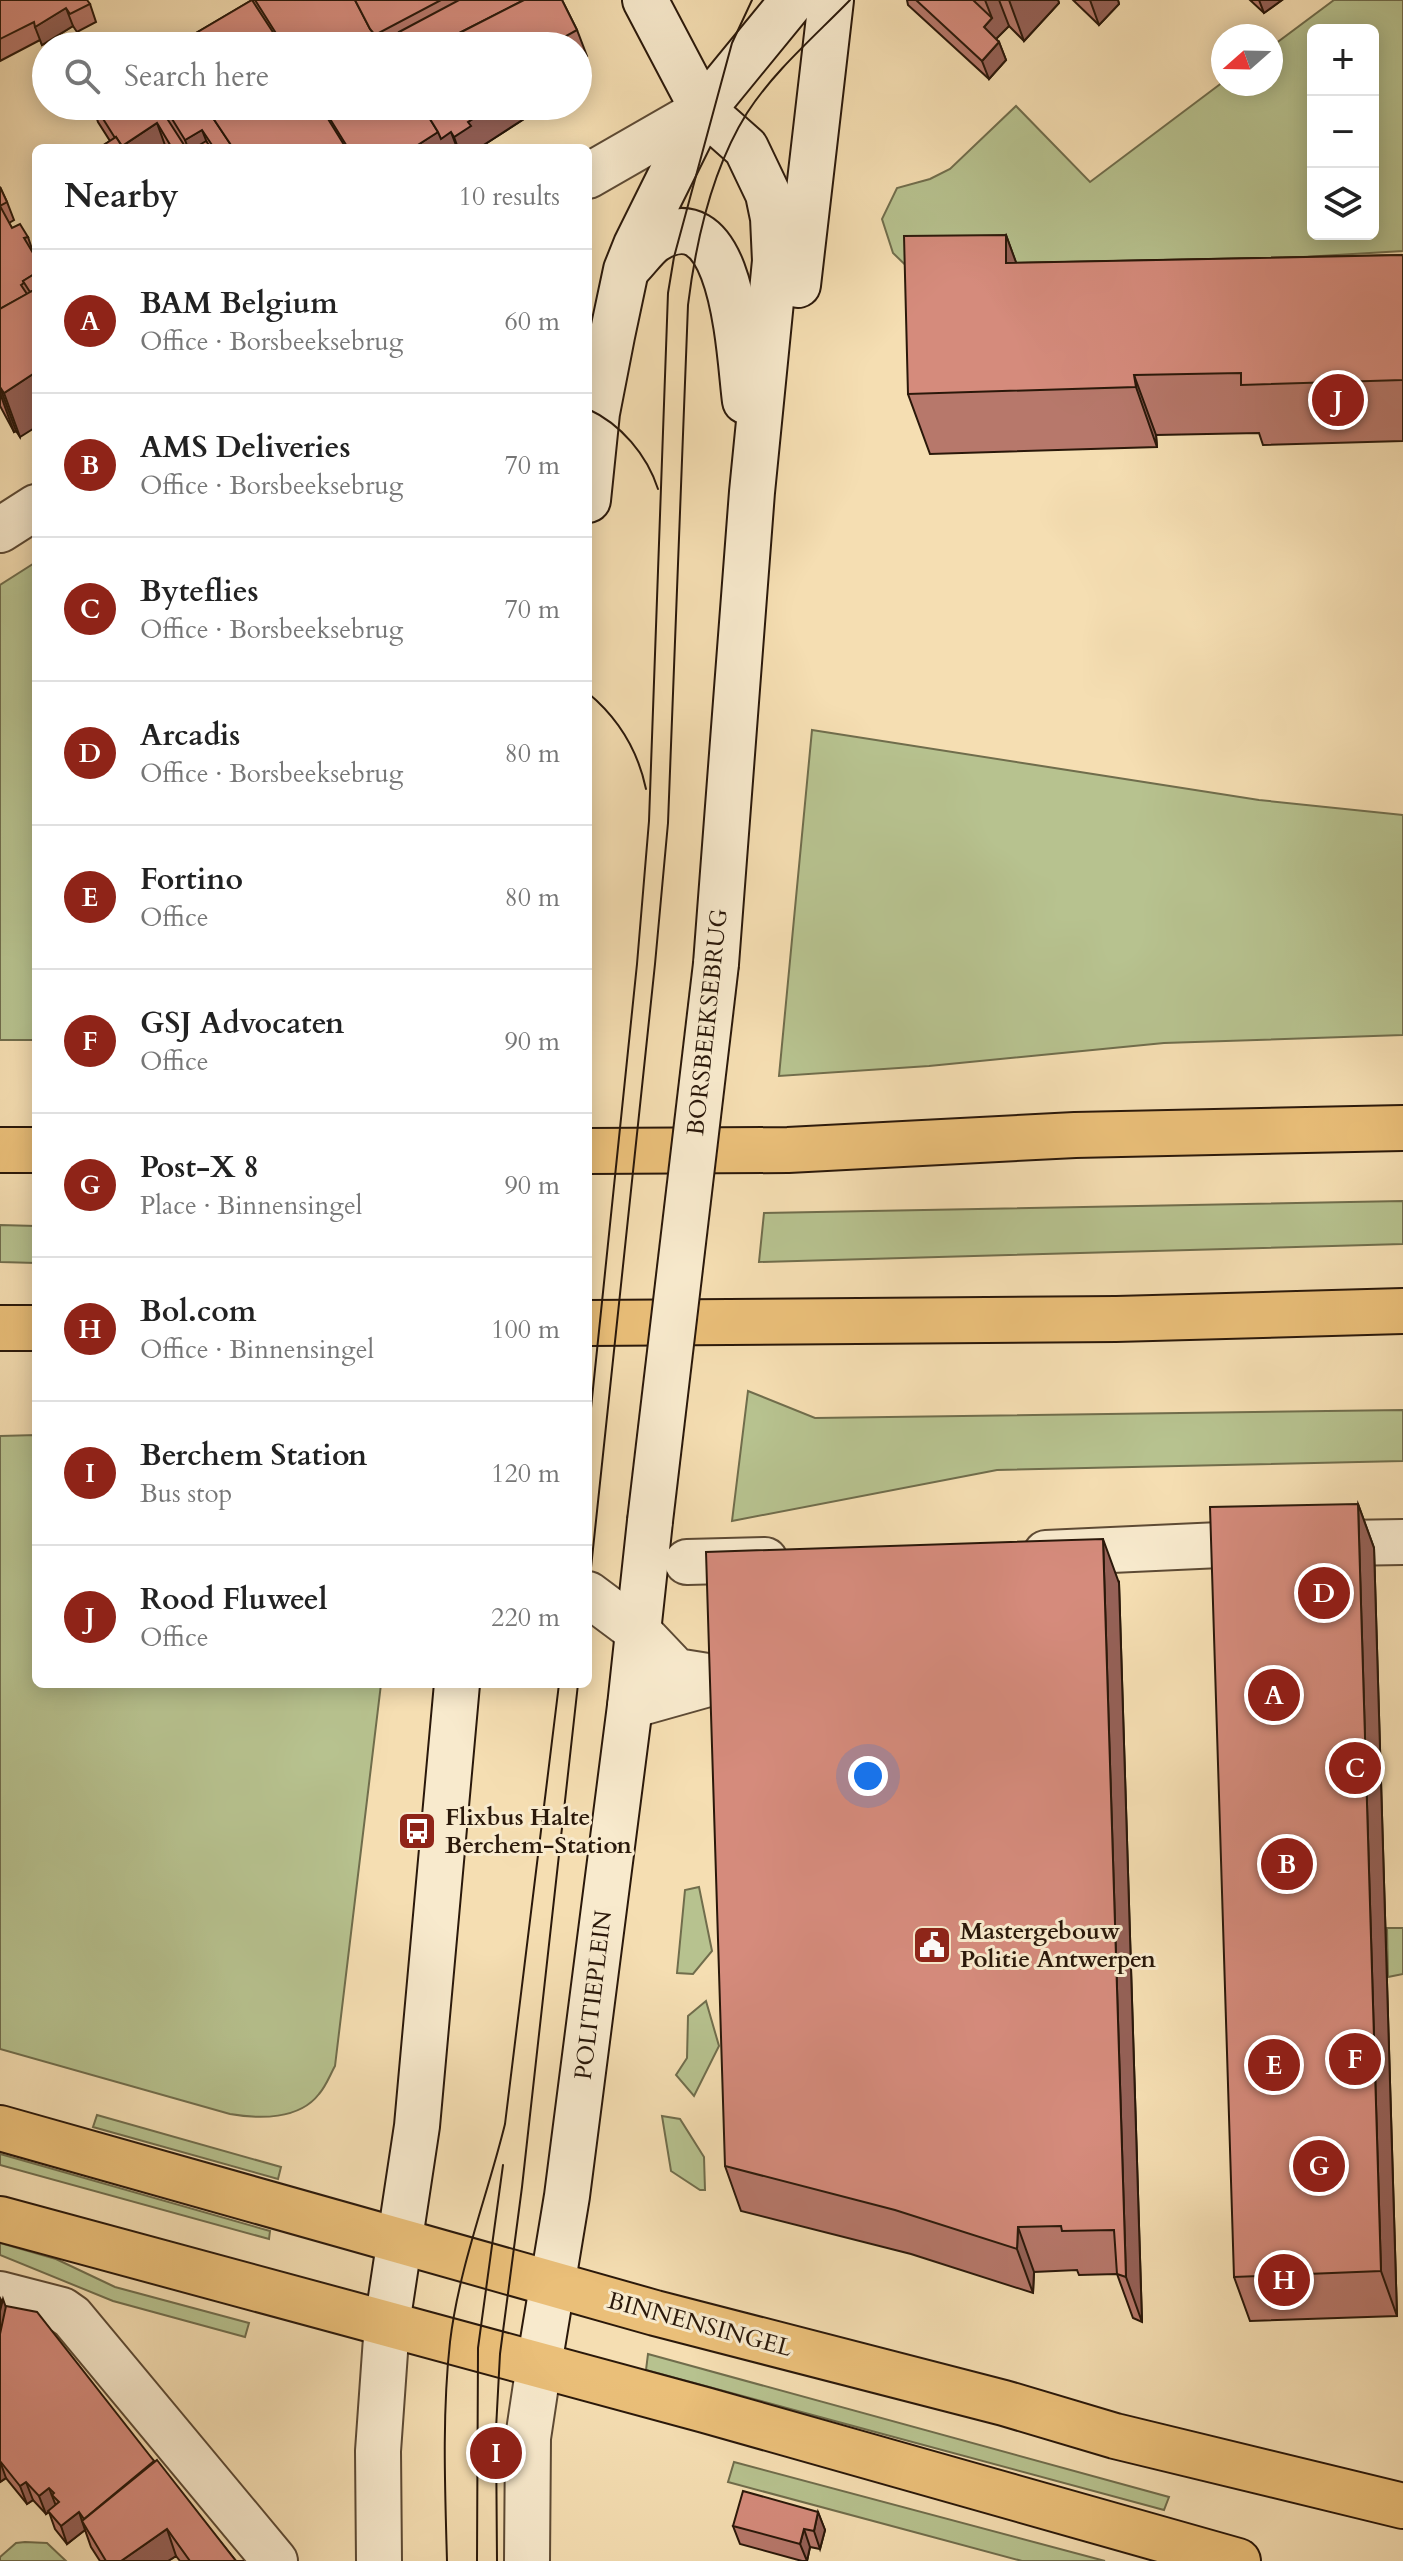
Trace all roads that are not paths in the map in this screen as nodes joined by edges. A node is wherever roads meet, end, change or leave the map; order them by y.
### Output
1 (645, 0) edge
2 (793, 0) edge
3 (831, 0) edge
4 (703, 110) junction
5 (592, 174) edge
6 (626, 270) junction
7 (592, 461) edge
8 (755, 467) junction
9 (32, 510) edge
10 (0, 530) edge
11 (1403, 1128) edge
12 (0, 1150) edge
13 (32, 1150) edge
14 (592, 1151) edge
15 (1403, 1311) edge
16 (592, 1323) edge
17 (0, 1328) edge
18 (32, 1328) edge
19 (650, 1521) junction
20 (1403, 1542) edge
21 (1001, 1554) edge
22 (797, 1559) edge
23 (687, 1562) junction
24 (592, 1597) edge
25 (639, 1628) junction
26 (460, 1688) edge
27 (630, 1706) junction
28 (0, 2128) edge
29 (0, 2219) edge
30 (399, 2240) junction
31 (552, 2284) junction
32 (0, 2294) edge
33 (387, 2324) junction
34 (539, 2365) junction
35 (1403, 2506) edge
36 (275, 2561) edge
37 (379, 2561) edge
38 (527, 2561) edge
39 (1238, 2561) edge

1 - 4 street
2 - 4 street
3 - 8 street
4 - 5 street
4 - 6 street
4 - 8 street, BORSBEEKSEBRUG
6 - 7 street
6 - 8 street, BORSBEEKSEBRUG
8 - 19 street, BORSBEEKSEBRUG, bridge
9 - 10 street
11 - 14 main road
12 - 13 main road
15 - 16 main road
17 - 18 main road
19 - 23 street
19 - 25 street, POLITIEPLEIN
20 - 21 street
22 - 23 street
23 - 25 street
24 - 25 street
25 - 27 street, POLITIEPLEIN
25 - 27 street
26 - 30 street
27 - 31 street, POLITIEPLEIN
28 - 30 main road, BINNENSINGEL
29 - 33 main road
30 - 31 main road, BINNENSINGEL
30 - 33 street
31 - 34 street, POLITIEPLEIN
31 - 35 main road, BINNENSINGEL
32 - 36 street
33 - 34 main road
33 - 37 street
34 - 38 street, POLITIEPLEIN
34 - 39 main road

